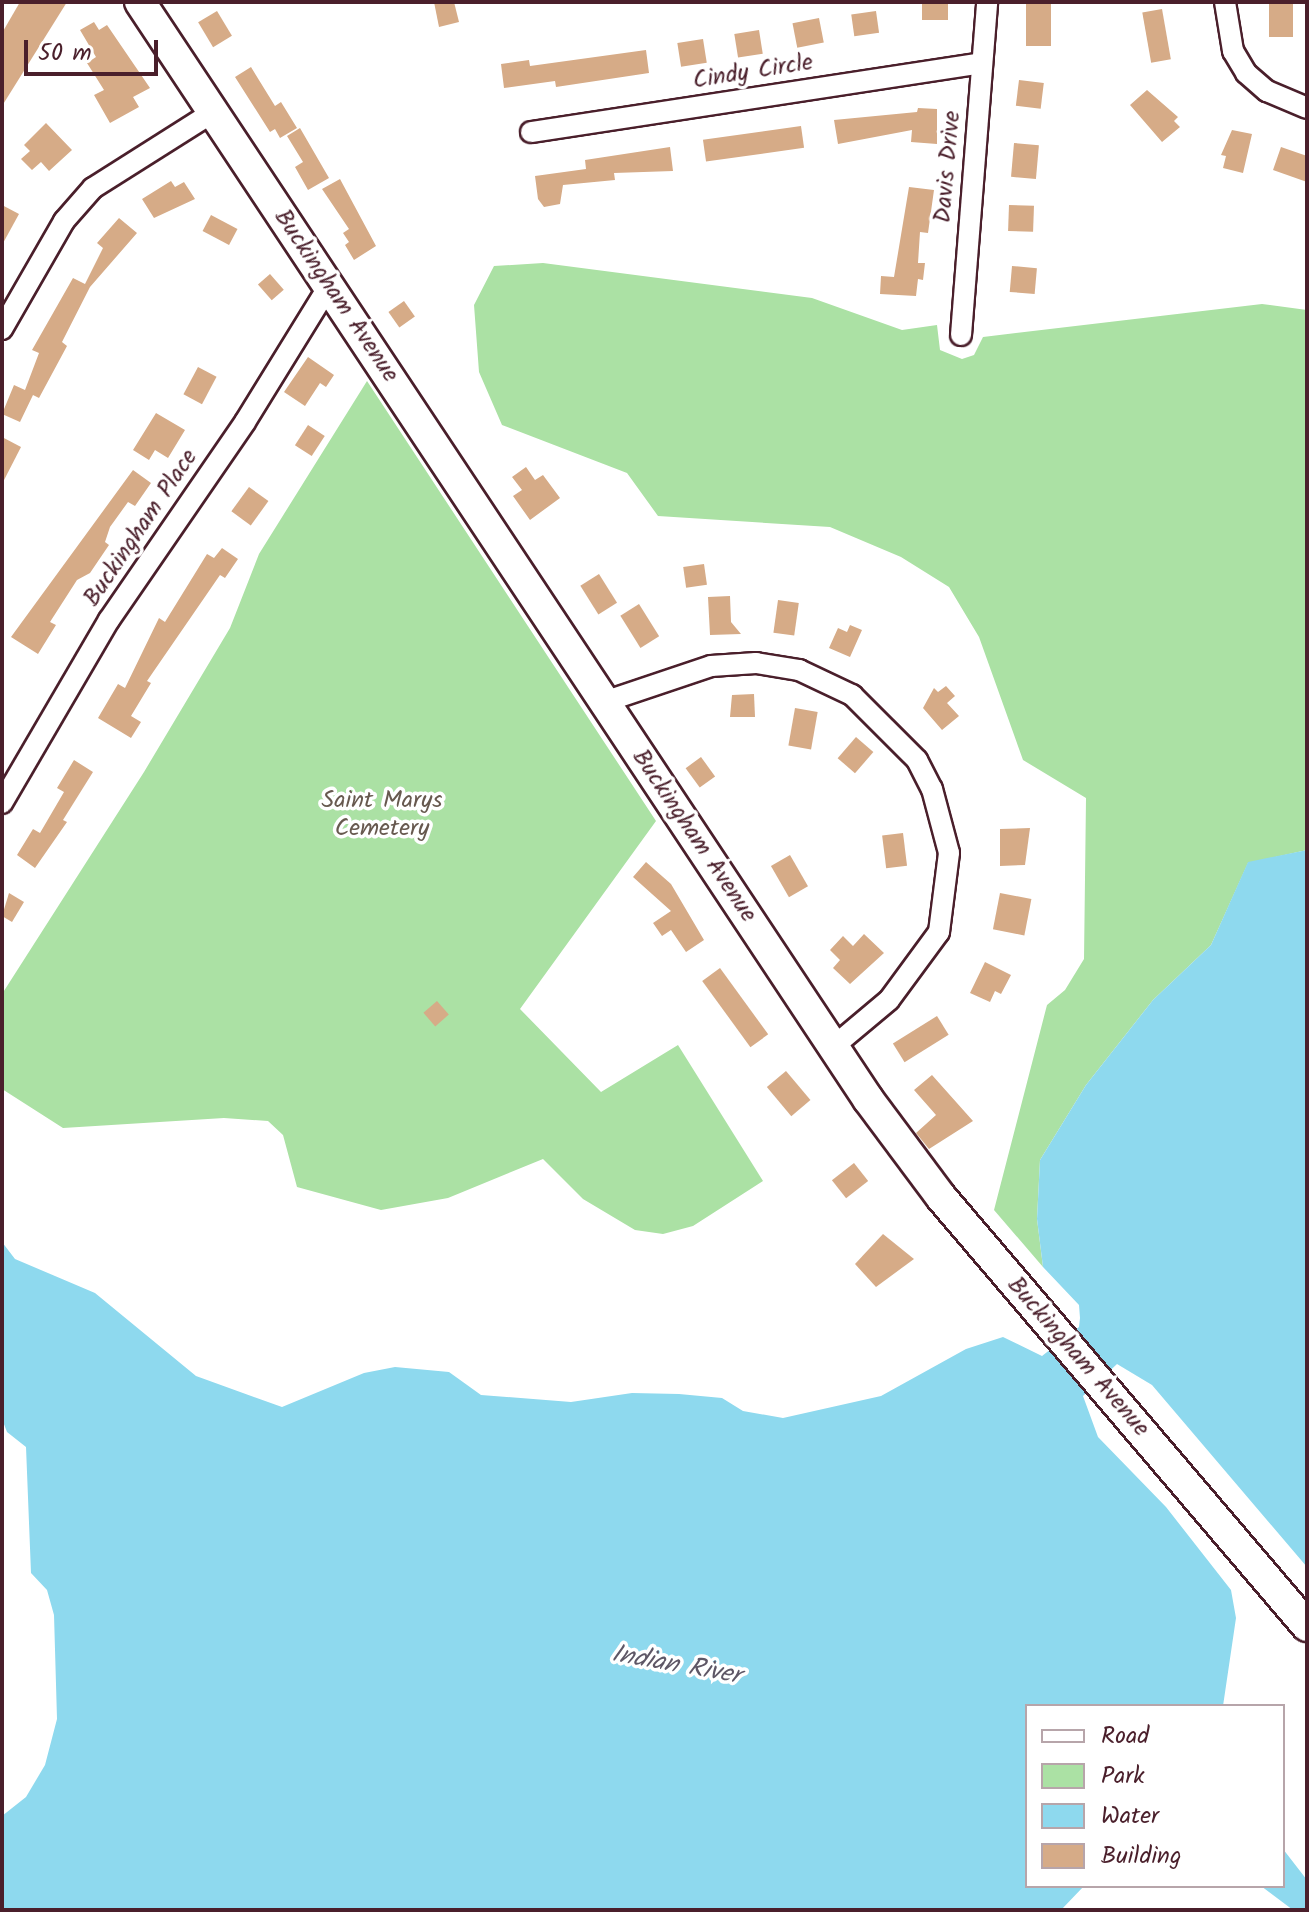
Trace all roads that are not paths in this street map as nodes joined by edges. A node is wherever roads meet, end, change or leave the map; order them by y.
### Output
1 (140, 2) edge
2 (987, 2) edge
3 (1225, 2) edge
4 (982, 63) junction
5 (1307, 108) edge
6 (213, 112) junction
7 (531, 132) dead end
8 (329, 286) junction
9 (2, 329) edge
10 (961, 335) dead end
11 (604, 702) junction
12 (2, 803) edge
13 (833, 1047) junction
14 (1307, 1626) edge

1 - 6 main road, Buckingham Avenue
2 - 4 street, Davis Drive
3 - 5 street
4 - 7 street, Cindy Circle
4 - 10 street, Davis Drive
6 - 8 main road, Buckingham Avenue
6 - 9 street
8 - 11 main road, Buckingham Avenue
8 - 12 street, Buckingham Place
11 - 13 main road, Buckingham Avenue
11 - 13 street
13 - 14 main road, Buckingham Avenue

